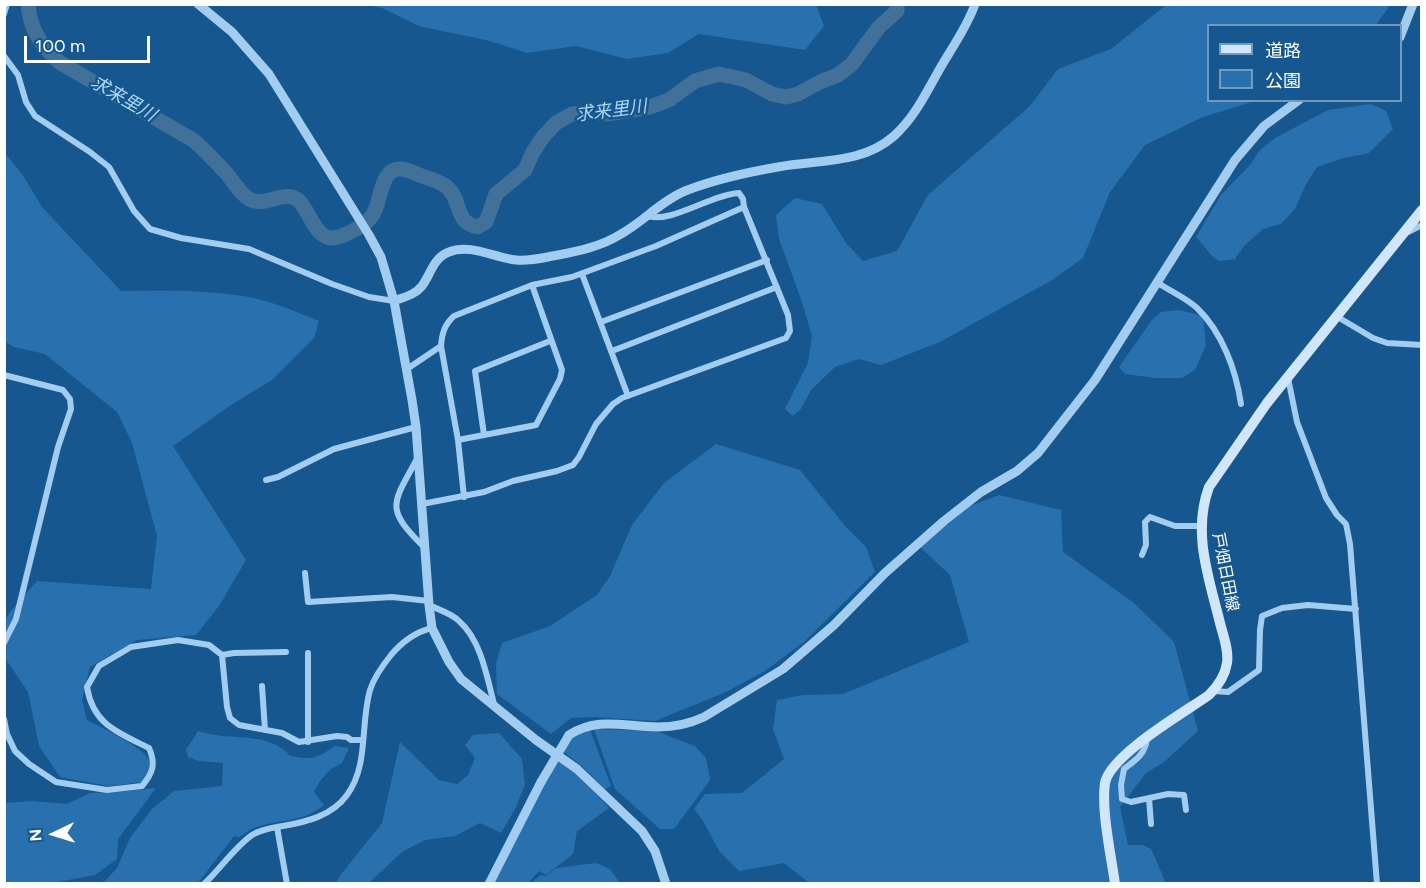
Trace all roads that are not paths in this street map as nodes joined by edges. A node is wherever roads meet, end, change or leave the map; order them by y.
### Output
1 (7, 4) edge
2 (198, 4) edge
3 (975, 4) edge
4 (1413, 4) edge
5 (4, 14) edge
6 (1402, 34) edge
7 (4, 56) edge
8 (1296, 102) edge
9 (744, 207) junction
10 (1422, 210) edge
11 (646, 216) junction
12 (1422, 225) edge
13 (1402, 235) junction
14 (766, 260) junction
15 (582, 274) junction
16 (1158, 283) junction
17 (532, 285) junction
18 (777, 287) junction
19 (394, 301) junction
20 (1336, 316) junction
21 (601, 322) junction
22 (550, 341) junction
23 (1422, 345) edge
24 (441, 346) junction
25 (612, 351) junction
26 (407, 369) junction
27 (4, 375) edge
28 (1288, 378) junction
29 (628, 396) junction
30 (1241, 404) dead end
31 (416, 427) junction
32 (484, 435) junction
33 (458, 440) junction
34 (418, 456) junction
35 (266, 480) dead end
36 (464, 497) junction
37 (422, 504) junction
38 (1201, 526) junction
39 (425, 548) junction
40 (1142, 555) dead end
41 (304, 573) dead end
42 (429, 603) junction
43 (1356, 609) junction
44 (432, 628) junction
45 (4, 643) edge
46 (286, 652) dead end
47 (308, 653) dead end
48 (222, 655) junction
49 (262, 686) dead end
50 (1213, 691) junction
51 (495, 708) junction
52 (4, 719) edge
53 (265, 730) junction
54 (1147, 738) junction
55 (363, 740) junction
56 (308, 742) junction
57 (1149, 798) junction
58 (1186, 810) dead end
59 (1151, 824) dead end
60 (277, 827) junction
61 (204, 884) edge
62 (287, 884) edge
63 (489, 884) edge
64 (666, 884) edge
65 (1115, 884) edge
66 (1377, 884) edge

1 - 5 street
2 - 19 street
3 - 11 street
4 - 6 street
7 - 19 street
8 - 16 street
9 - 11 street
9 - 14 street
9 - 15 street
10 - 13 main road, 戸畑日田線
11 - 19 street
12 - 13 street
13 - 20 main road, 戸畑日田線
14 - 18 street
14 - 21 street
15 - 17 street
15 - 21 street
16 - 30 street
16 - 63 street, bridge
17 - 22 street
17 - 24 street
18 - 25 street
18 - 29 street
19 - 26 street
20 - 23 street
20 - 28 main road, 戸畑日田線
21 - 25 street
22 - 32 street
22 - 32 street
24 - 26 street
24 - 33 street
25 - 29 street
26 - 31 street
27 - 45 street
28 - 38 main road, 戸畑日田線
28 - 43 street
29 - 36 street
31 - 34 street
31 - 35 street
32 - 33 street
33 - 36 street
34 - 37 street
34 - 39 street
36 - 37 street
37 - 39 street
38 - 40 street
38 - 50 main road, 戸畑日田線
39 - 42 street
41 - 42 street
42 - 44 street
42 - 51 street
43 - 50 street
43 - 66 street
44 - 51 street
44 - 55 street
46 - 48 street
47 - 56 street
48 - 52 street
48 - 53 street
49 - 53 street
50 - 54 main road, 戸畑日田線
51 - 64 street
53 - 56 street
54 - 57 street
54 - 65 main road, 戸畑日田線
55 - 56 street
55 - 60 street
57 - 58 street
57 - 59 street
60 - 61 street
60 - 62 street

